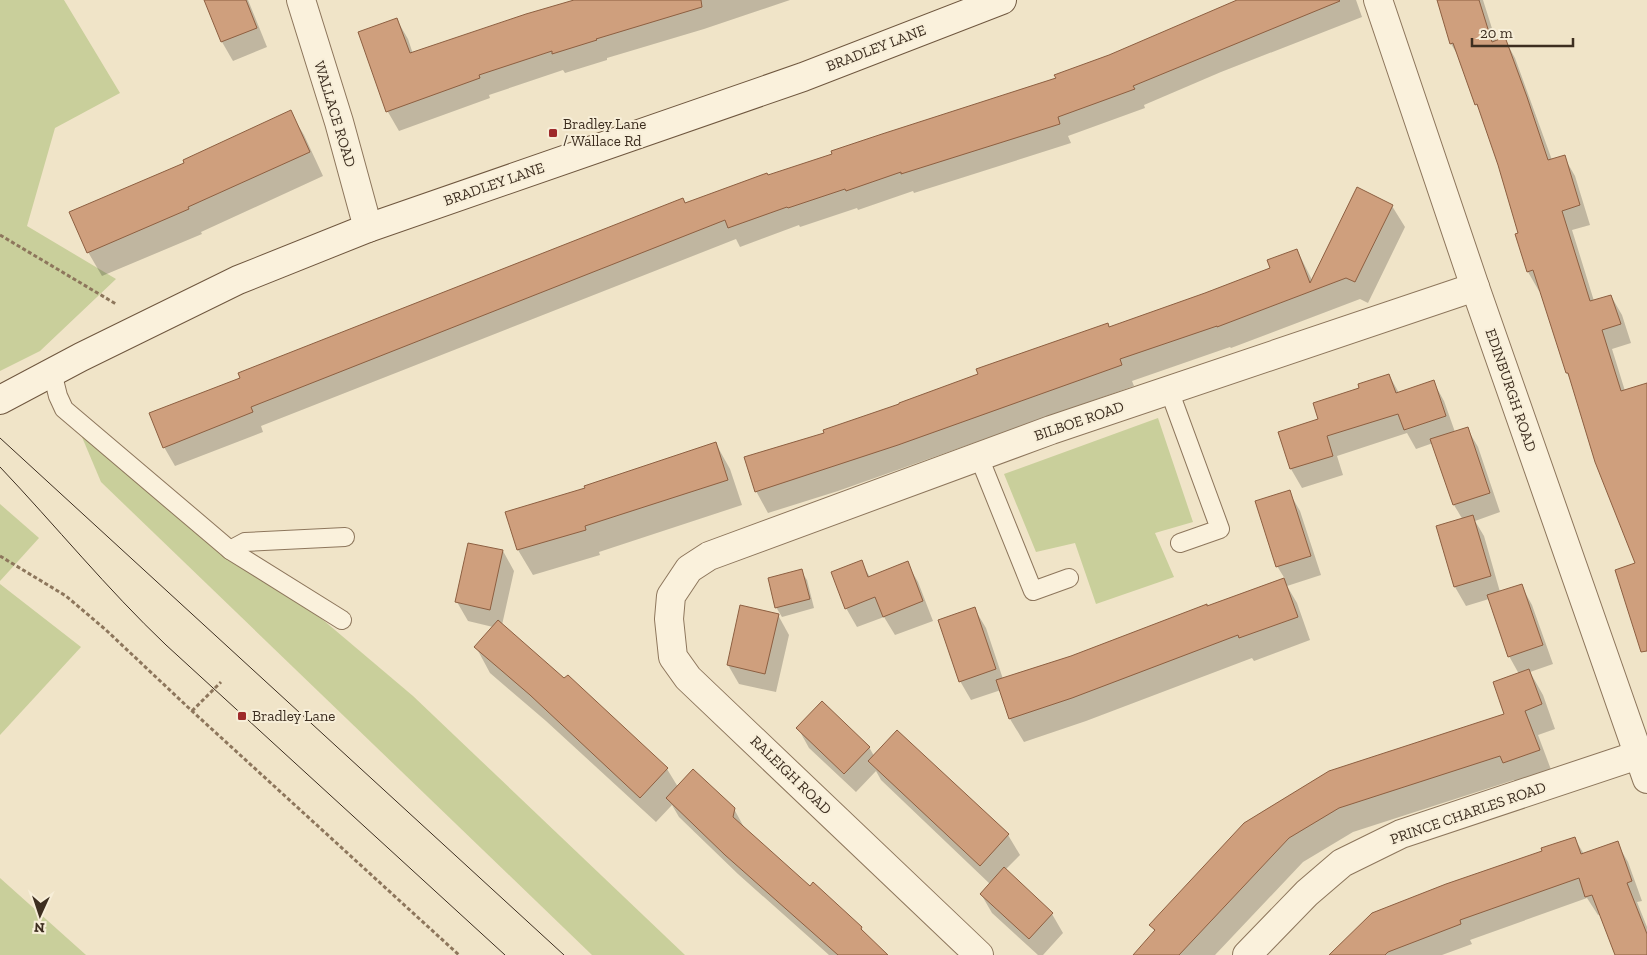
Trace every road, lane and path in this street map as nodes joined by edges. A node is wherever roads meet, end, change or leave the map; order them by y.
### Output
1 (301, 0) edge
2 (1002, 0) edge
3 (1378, 0) edge
4 (368, 228) junction
5 (0, 236) edge
6 (1475, 287) junction
7 (149, 324) junction
8 (52, 372) junction
9 (1169, 390) junction
10 (0, 400) edge
11 (980, 457) junction
12 (345, 537) dead end
13 (1180, 543) dead end
14 (230, 550) junction
15 (0, 556) edge
16 (689, 569) joint
17 (1068, 578) dead end
18 (342, 620) dead end
19 (221, 682) dead end
20 (192, 711) junction
21 (1644, 762) edge
22 (459, 955) edge
23 (980, 955) edge
24 (1247, 955) edge

1 - 4 street, WALLACE ROAD
2 - 4 street, BRADLEY LANE
3 - 6 street, EDINBURGH ROAD
4 - 7 street, BRADLEY LANE
5 - 7 path
6 - 9 street, BILBOE ROAD
6 - 21 street, EDINBURGH ROAD
7 - 8 street, BRADLEY LANE
8 - 10 street, BRADLEY LANE
8 - 14 lane
9 - 11 street, BILBOE ROAD
9 - 13 lane
11 - 16 street, BILBOE ROAD
11 - 17 lane
12 - 14 lane
14 - 18 lane
15 - 20 path
16 - 23 street, RALEIGH ROAD
19 - 20 path
20 - 22 path
21 - 24 street, PRINCE CHARLES ROAD

